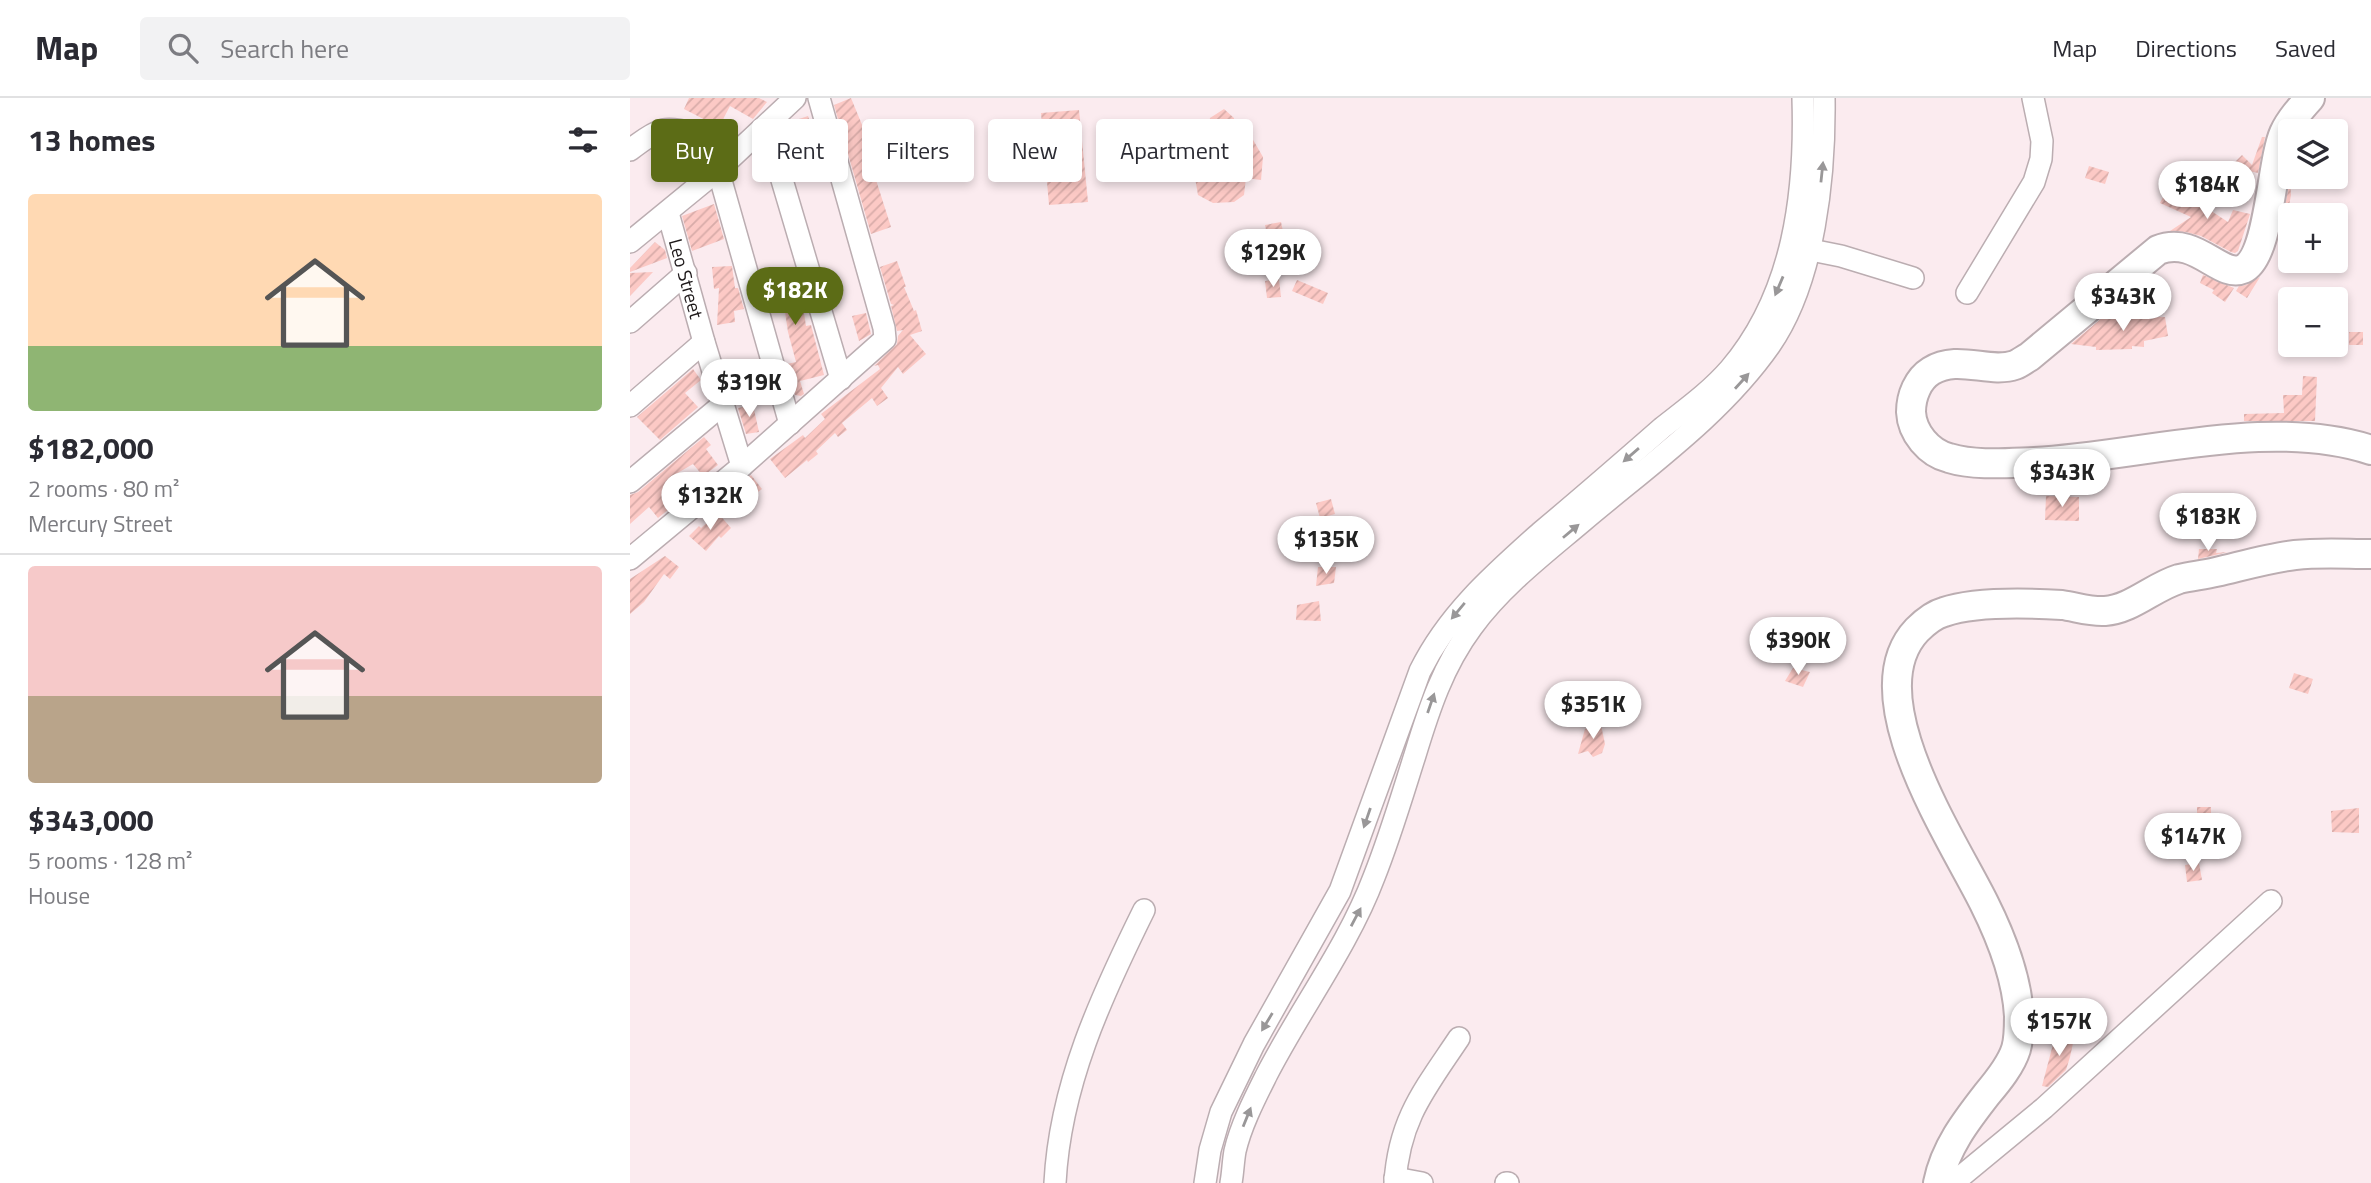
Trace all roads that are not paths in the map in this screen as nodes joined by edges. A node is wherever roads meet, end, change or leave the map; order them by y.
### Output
1 (819, 98) edge
2 (1803, 98) edge
3 (1824, 98) edge
4 (2034, 98) edge
5 (2310, 98) edge
6 (783, 101) edge
7 (771, 119) edge
8 (651, 137) edge
9 (752, 138) edge
10 (738, 149) edge
11 (630, 150) edge
12 (704, 182) edge
13 (721, 182) edge
14 (783, 182) edge
15 (668, 213) junction
16 (630, 242) edge
17 (1800, 248) junction
18 (686, 273) junction
19 (1913, 278) dead end
20 (1967, 293) dead end
21 (630, 322) edge
22 (704, 342) junction
23 (841, 379) junction
24 (722, 405) junction
25 (630, 406) edge
26 (790, 424) junction
27 (2371, 450) edge
28 (742, 466) junction
29 (630, 482) edge
30 (2371, 554) edge
31 (630, 559) edge
32 (1513, 569) junction
33 (1382, 775) junction
34 (1407, 780) junction
35 (2271, 901) dead end
36 (1144, 911) dead end
37 (1459, 1038) dead end
38 (1395, 1180) edge
39 (1055, 1183) edge
40 (1205, 1183) edge
41 (1231, 1183) edge
42 (1422, 1183) edge
43 (1938, 1183) edge
44 (1952, 1183) edge

1 - 23 street
2 - 17 street
17 -> 3 street
4 - 20 street
5 - 27 main road
6 - 7 street
8 - 11 street
9 - 10 street
12 - 15 street
13 - 26 street
14 - 23 street
15 - 16 street
15 - 18 street, Leo Street
17 - 19 street
17 - 32 street
18 - 21 street
18 - 22 street, Leo Street
22 - 24 street, Leo Street
22 - 25 street
23 - 26 street
24 - 28 street, Leo Street
24 - 29 street
26 - 28 street
28 - 31 street
30 - 43 main road
32 -> 33 street
34 -> 32 street
33 - 34 street
33 -> 40 street
41 -> 34 street
35 - 44 street
36 - 39 street
37 - 38 street
38 - 42 street

